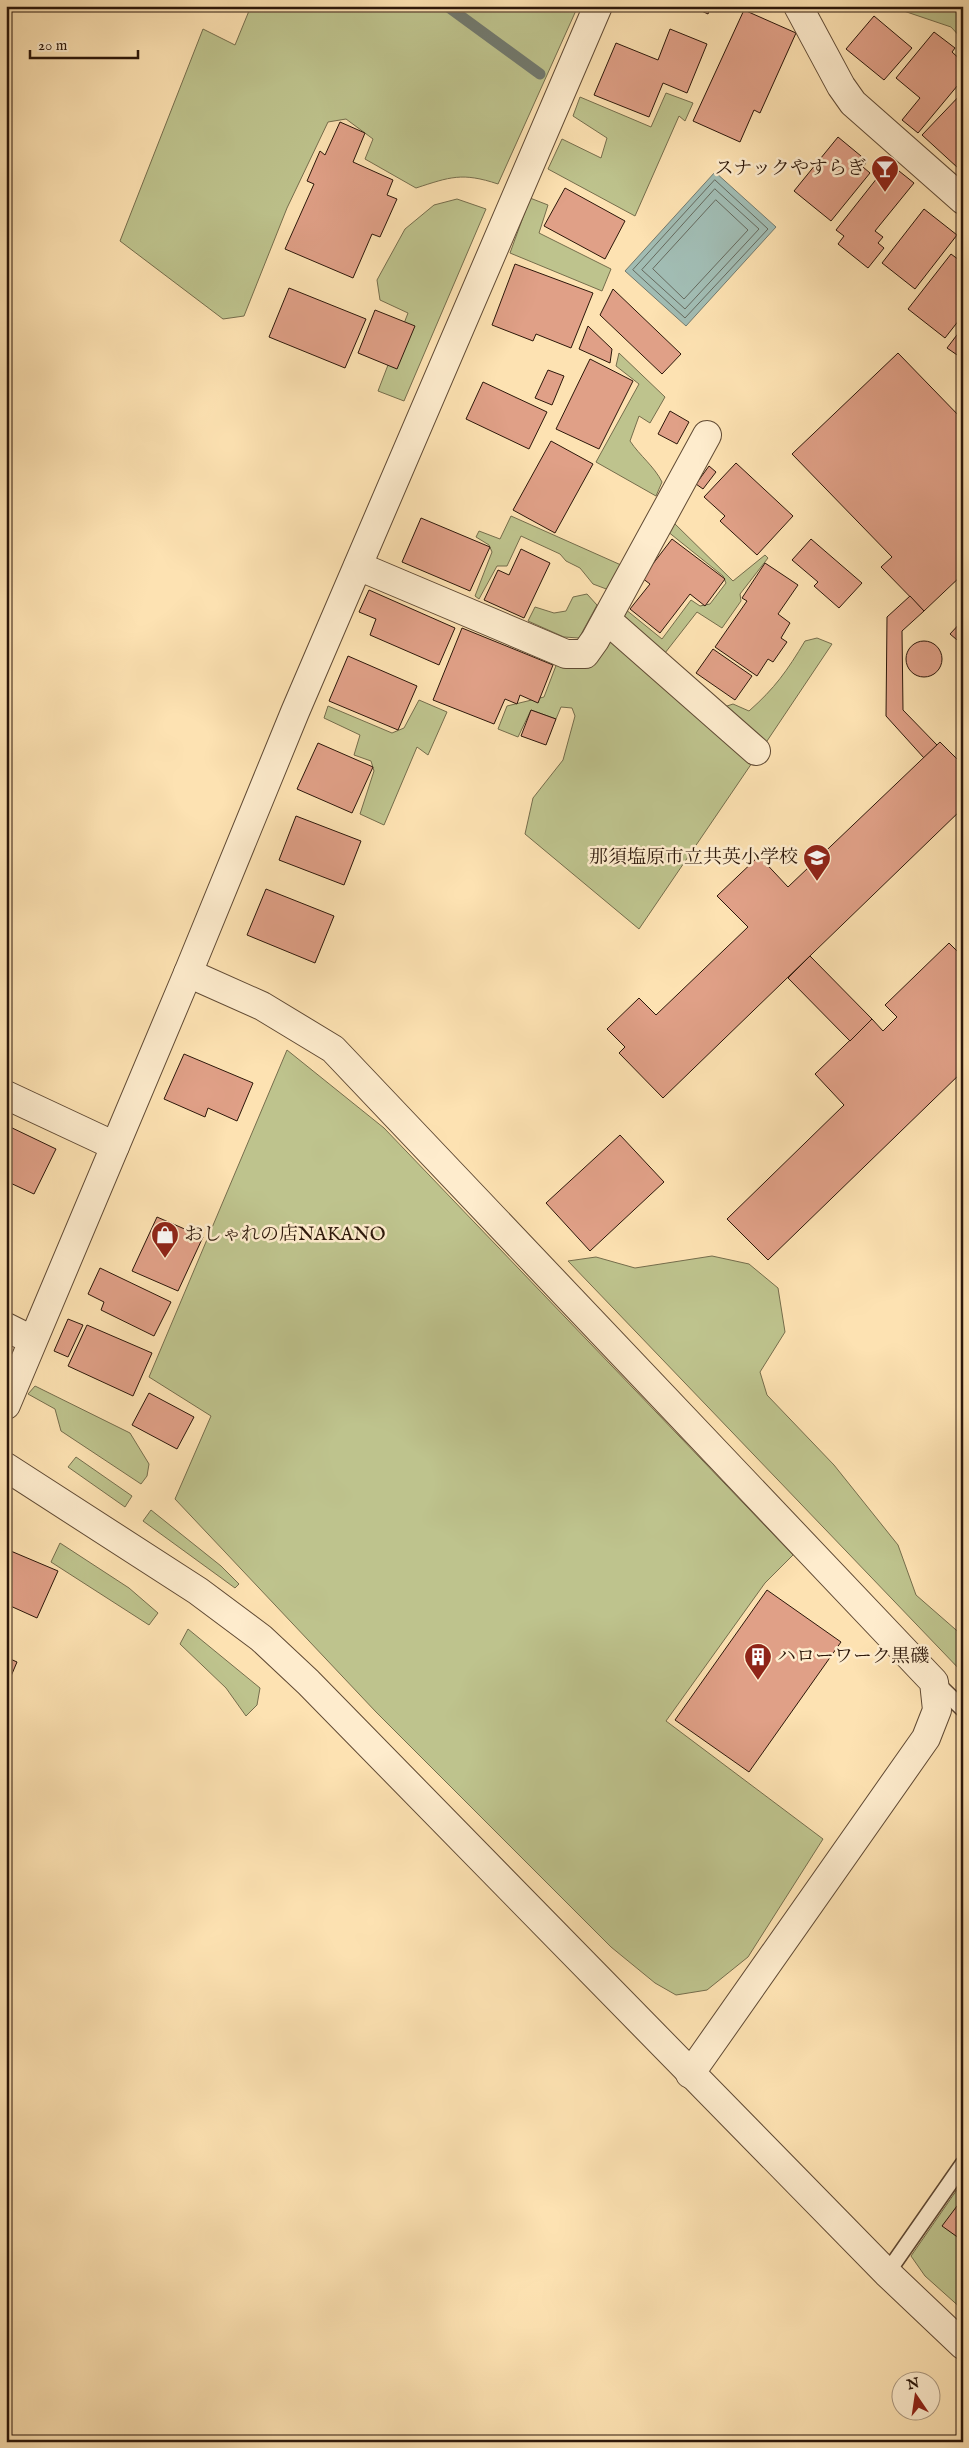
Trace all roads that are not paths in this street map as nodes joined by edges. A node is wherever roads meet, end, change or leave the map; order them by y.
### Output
1 (598, 6) edge
2 (798, 6) edge
3 (963, 200) edge
4 (707, 435) dead end
5 (358, 566) junction
6 (606, 620) junction
7 (756, 751) dead end
8 (188, 974) junction
9 (6, 1095) edge
10 (115, 1146) junction
11 (6, 1327) edge
12 (32, 1340) junction
13 (6, 1405) edge
14 (6, 1467) edge
15 (934, 1682) junction
16 (963, 1710) edge
17 (690, 2074) junction
18 (963, 2164) edge
19 (887, 2273) junction
20 (963, 2345) edge

1 - 5 street
2 - 3 street
4 - 6 street
5 - 6 street
5 - 8 street
6 - 7 street
8 - 10 street
8 - 15 street
9 - 10 street
10 - 12 street
11 - 12 street
12 - 13 street
14 - 17 street
15 - 16 lane
15 - 17 street
17 - 19 street
18 - 19 lane
19 - 20 street

